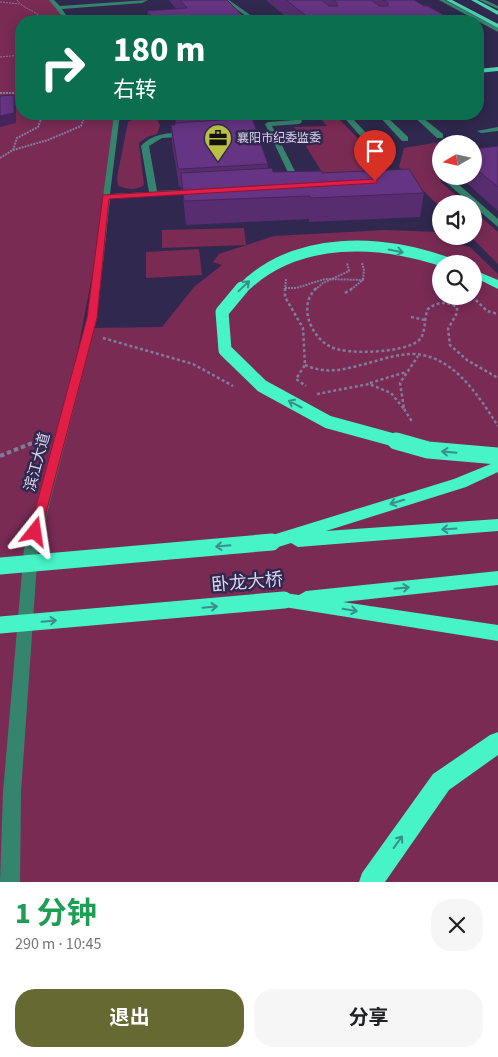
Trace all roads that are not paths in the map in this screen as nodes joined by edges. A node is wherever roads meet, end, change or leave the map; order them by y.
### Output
1 (82, 0) edge
2 (146, 0) edge
3 (226, 0) edge
4 (441, 0) edge
5 (448, 0) edge
6 (472, 0) edge
7 (481, 0) edge
8 (53, 1) edge
9 (60, 8) junction
10 (498, 8) edge
11 (498, 13) edge
12 (64, 15) edge
13 (249, 15) edge
14 (470, 15) edge
15 (477, 15) edge
16 (484, 19) edge
17 (484, 23) edge
18 (498, 26) edge
19 (498, 30) edge
20 (498, 62) edge
21 (484, 63) edge
22 (498, 69) edge
23 (484, 70) edge
24 (116, 120) edge
25 (299, 120) edge
26 (350, 120) edge
27 (386, 120) edge
28 (421, 120) edge
29 (498, 128) edge
30 (261, 130) dead end
31 (271, 130) junction
32 (481, 131) dead end
33 (202, 134) edge
34 (439, 135) edge
35 (405, 139) dead end
36 (372, 144) dead end
37 (298, 185) junction
38 (308, 185) edge
39 (454, 185) edge
40 (289, 186) edge
41 (211, 191) edge
42 (152, 194) junction
43 (106, 197) junction
44 (498, 224) edge
45 (432, 257) edge
46 (482, 277) edge
47 (498, 285) edge
48 (498, 456) edge
49 (498, 466) edge
50 (498, 525) edge
51 (272, 542) junction
52 (0, 566) edge
53 (498, 578) edge
54 (284, 600) junction
55 (0, 625) edge
56 (498, 633) edge
57 (498, 742) edge
58 (10, 882) edge
59 (371, 882) edge

1 - 8 street
2 - 9 street
3 - 13 street
4 - 14 street
5 - 15 main road
6 - 11 main road
7 - 10 street
8 - 9 street
9 - 12 street
16 - 18 main road
17 - 19 street
20 - 21 main road
22 - 23 main road
24 - 43 street, 滨江大道
25 - 31 street
26 - 36 street
27 - 35 street
28 - 34 street
29 - 32 street
30 - 31 street
31 - 37 street
33 - 42 street
37 - 38 street
37 - 40 street
39 - 44 street
41 - 42 street
42 - 43 street
43 - 58 street, 滨江大道
48 -> 45 highway, bridge
46 - 47 highway
49 -> 51 highway
50 -> 51 highway
51 -> 52 highway, bridge
54 -> 53 highway, 卧龙大桥
55 -> 54 highway, 卧龙大桥, bridge
54 -> 56 highway
59 -> 57 highway

